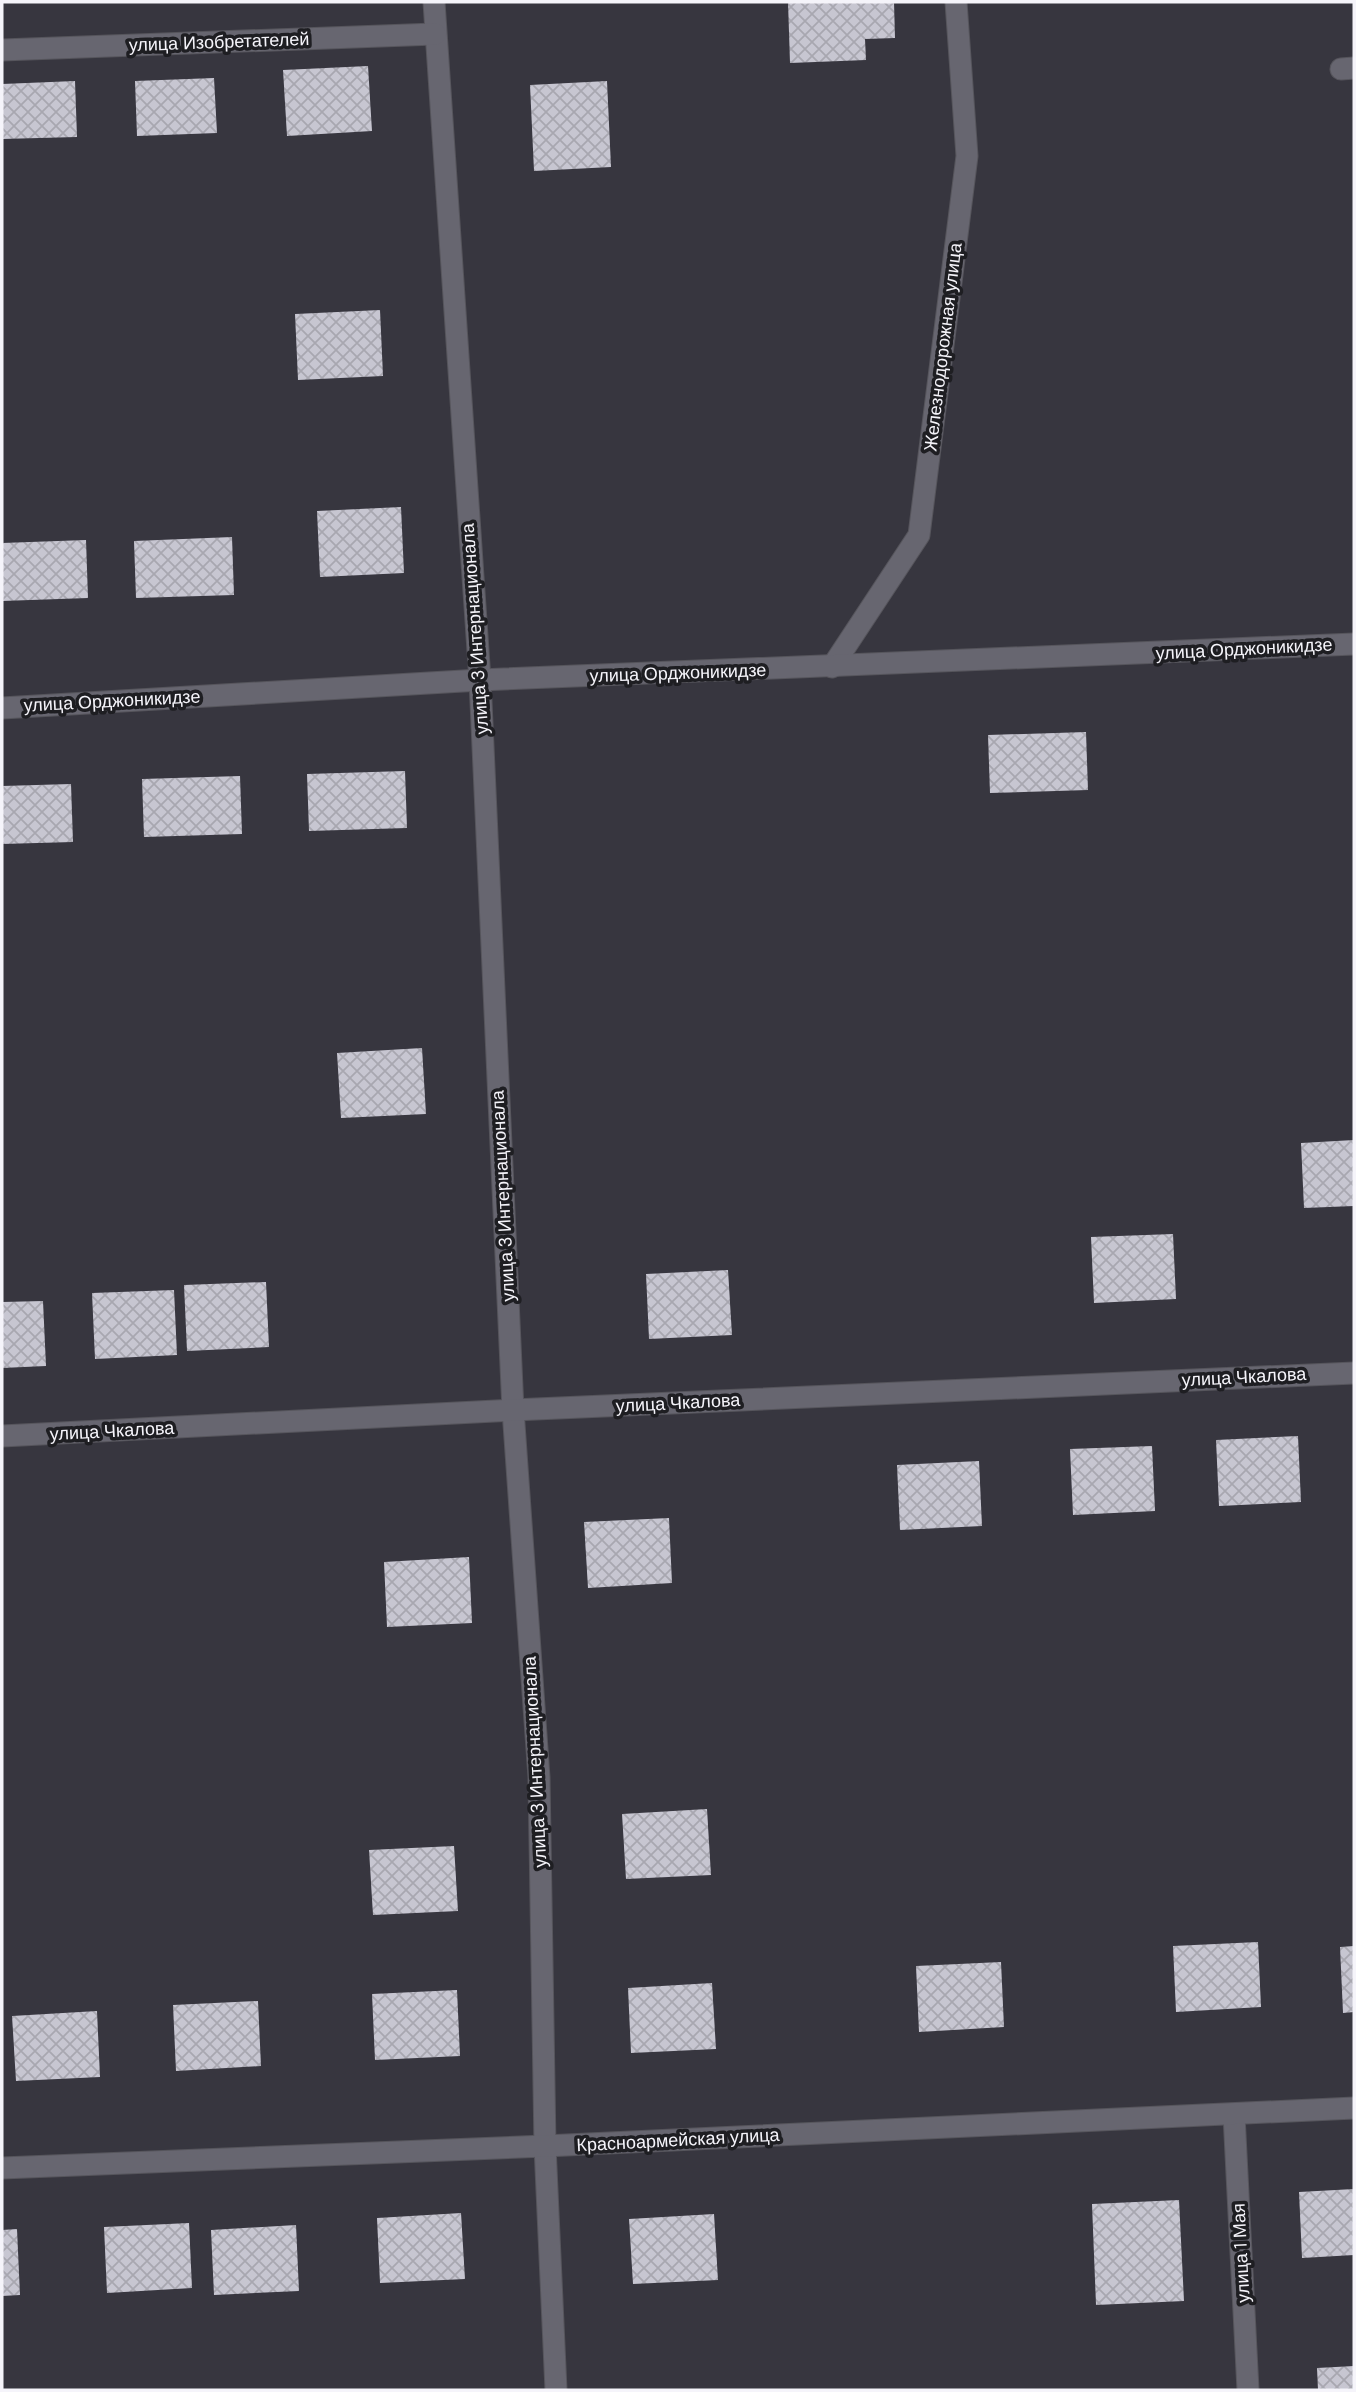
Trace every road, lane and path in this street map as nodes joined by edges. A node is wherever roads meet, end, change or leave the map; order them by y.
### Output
1 (434, 2) edge
2 (956, 2) edge
3 (435, 34) junction
4 (2, 50) edge
5 (1354, 644) edge
6 (832, 667) junction
7 (480, 680) junction
8 (2, 708) edge
9 (1354, 1373) edge
10 (513, 1410) junction
11 (2, 1436) edge
12 (1354, 2108) edge
13 (1234, 2115) junction
14 (545, 2146) junction
15 (2, 2168) edge
16 (556, 2390) edge
17 (1248, 2390) edge

1 - 3 street, улица 3 Интернационала
2 - 6 street, Железнодорожная улица
3 - 4 street, улица Изобретателей
3 - 7 street, улица 3 Интернационала
5 - 6 street, улица Орджоникидзе
6 - 7 street, улица Орджоникидзе
7 - 8 street, улица Орджоникидзе
7 - 10 street, улица 3 Интернационала
9 - 10 street, улица Чкалова
10 - 11 street, улица Чкалова
10 - 14 street, улица 3 Интернационала
12 - 13 street, Красноармейская улица
13 - 14 street, Красноармейская улица
13 - 17 street, улица 1 Мая
14 - 15 street, Красноармейская улица
14 - 16 street, улица 3 Интернационала

